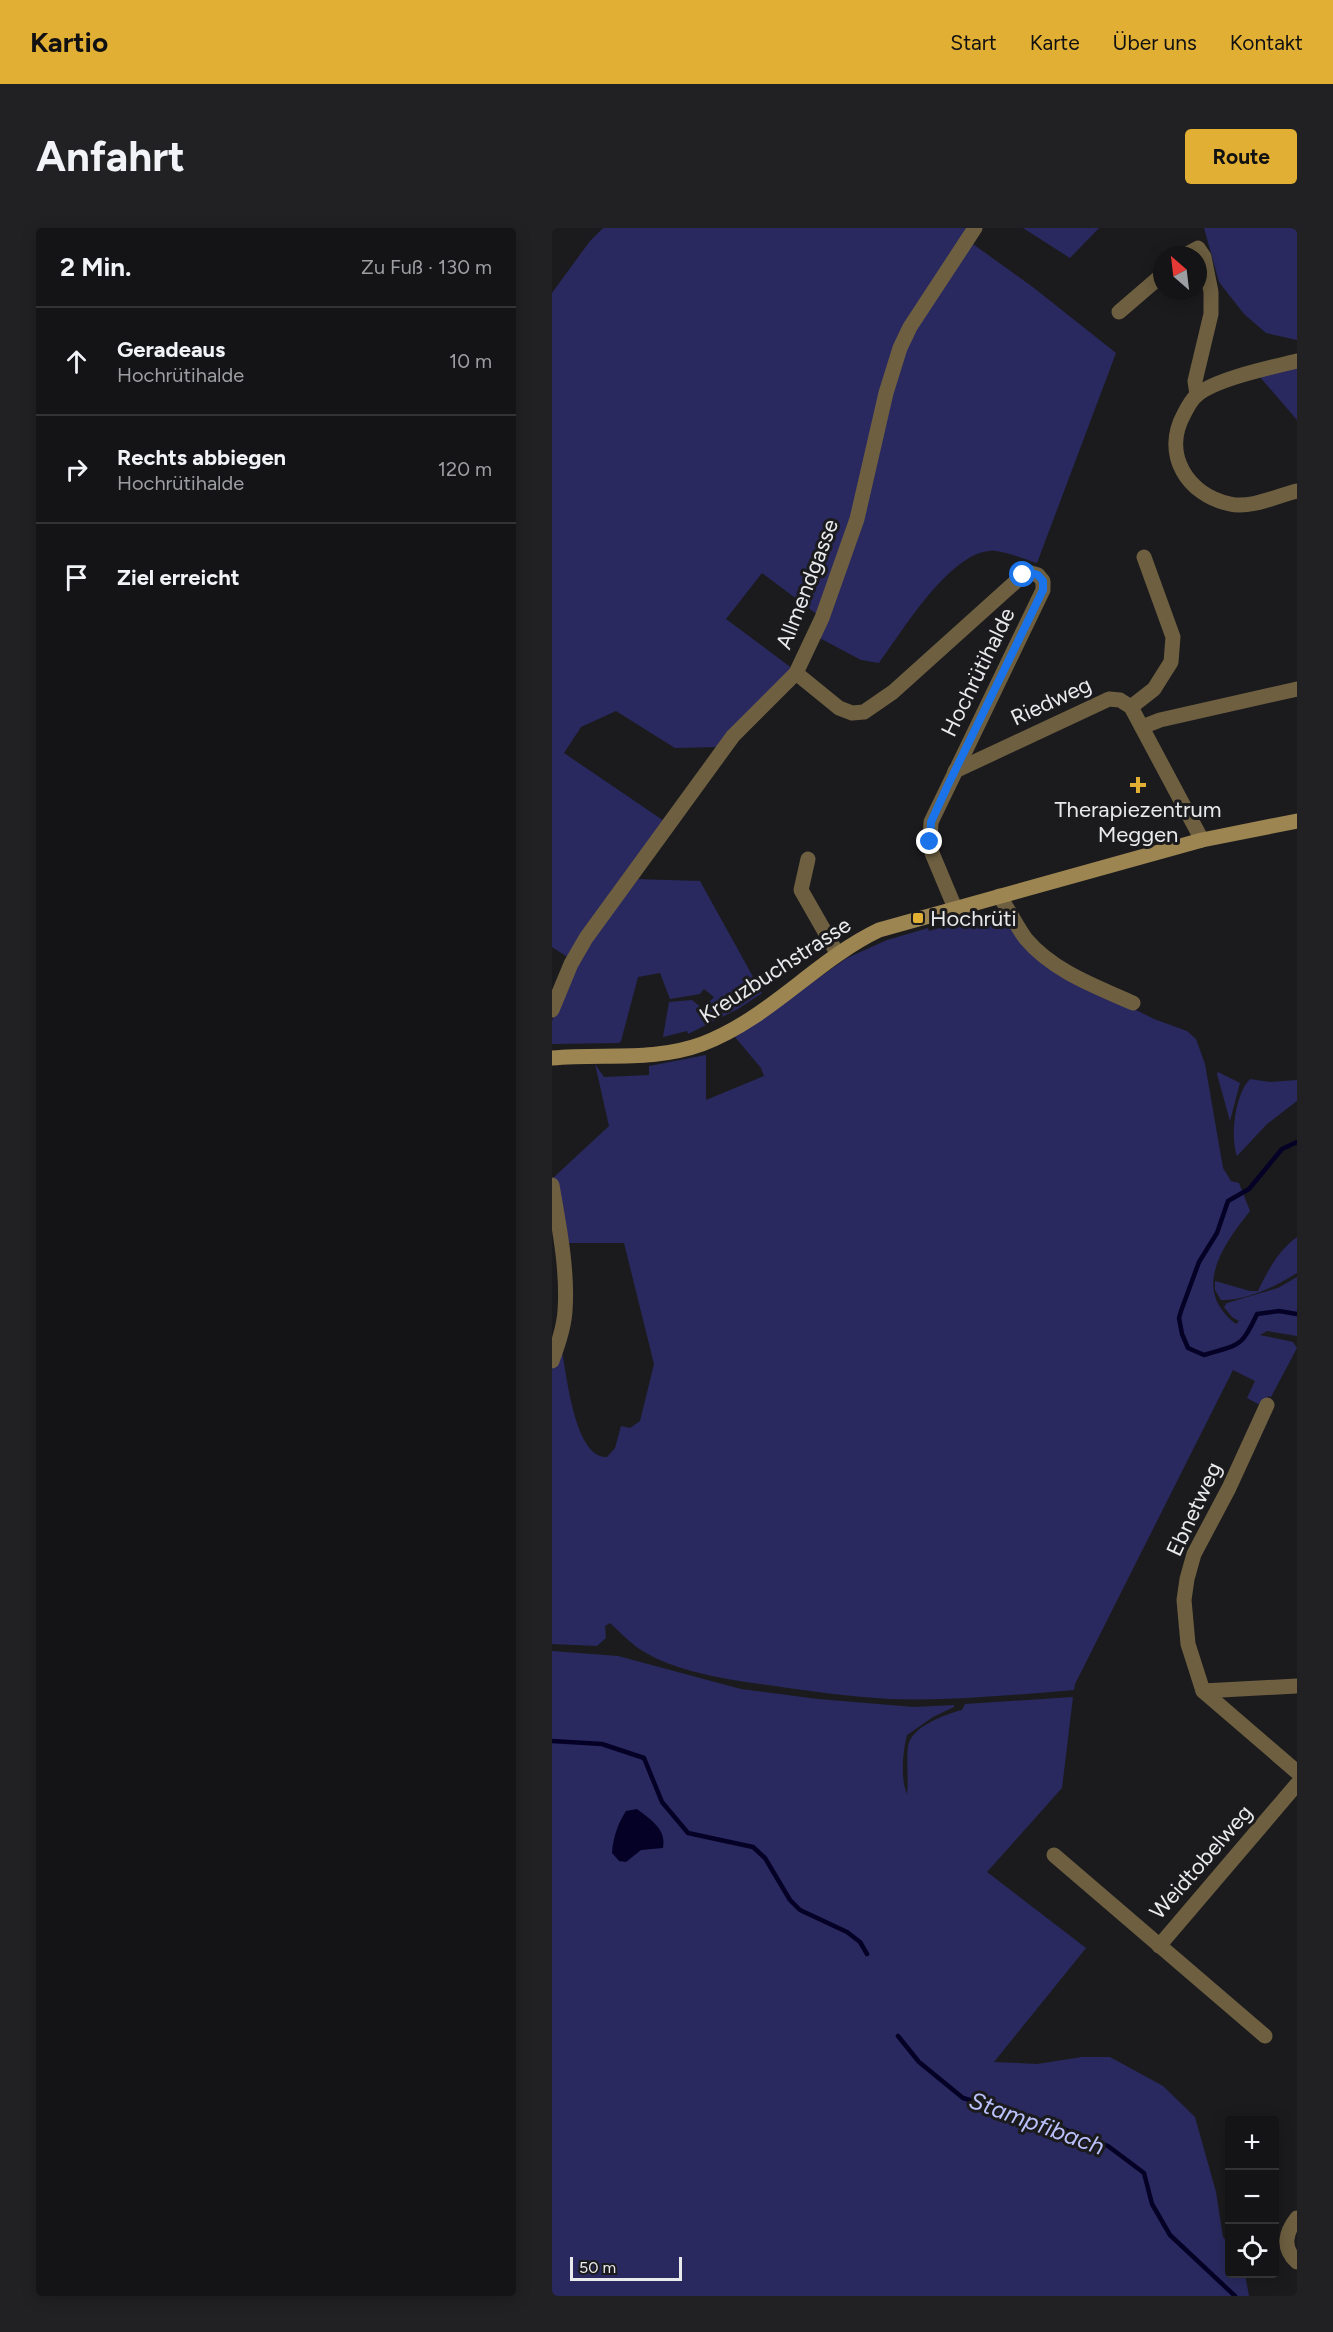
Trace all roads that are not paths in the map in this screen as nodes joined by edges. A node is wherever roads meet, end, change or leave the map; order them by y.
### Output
1 (975, 228) edge
2 (1207, 272) edge
3 (1153, 283) edge
4 (1119, 312) dead end
5 (1297, 361) edge
6 (1197, 395) junction
7 (1297, 491) edge
8 (1144, 557) dead end
9 (796, 672) junction
10 (1297, 688) edge
11 (1131, 707) junction
12 (1142, 727) junction
13 (955, 771) junction
14 (1297, 820) edge
15 (1202, 840) junction
16 (808, 859) dead end
17 (999, 896) junction
18 (954, 908) junction
19 (837, 953) junction
20 (1132, 1003) dead end
21 (552, 1010) edge
22 (552, 1058) edge
23 (552, 1185) edge
24 (552, 1361) edge
25 (1267, 1405) dead end
26 (1297, 1686) edge
27 (1203, 1692) junction
28 (1297, 1772) edge
29 (1297, 1784) edge
30 (1054, 1855) dead end
31 (1159, 1946) junction
32 (1265, 2036) dead end
33 (1297, 2218) edge
34 (1297, 2262) edge

1 - 9 street, Allmendgasse
2 - 6 street
3 - 4 street
5 - 6 street
6 - 7 street
8 - 11 street
9 - 13 street, Hochrütihalde
9 - 21 street, Allmendgasse
10 - 12 street
11 - 12 street
11 - 13 street, Riedweg
12 - 15 street
13 - 18 street, Hochrütihalde
14 - 15 street, Kreuzbuchstrasse
15 - 17 street, Kreuzbuchstrasse
16 - 19 street
17 - 18 street, Kreuzbuchstrasse
17 - 20 street
18 - 19 street, Kreuzbuchstrasse
19 - 22 street, Kreuzbuchstrasse
23 - 24 street
25 - 27 street, Ebnetweg
26 - 27 street
27 - 28 street
29 - 31 street, Weidtobelweg
30 - 31 street, Weidtobelweg
31 - 32 street
33 - 34 street

